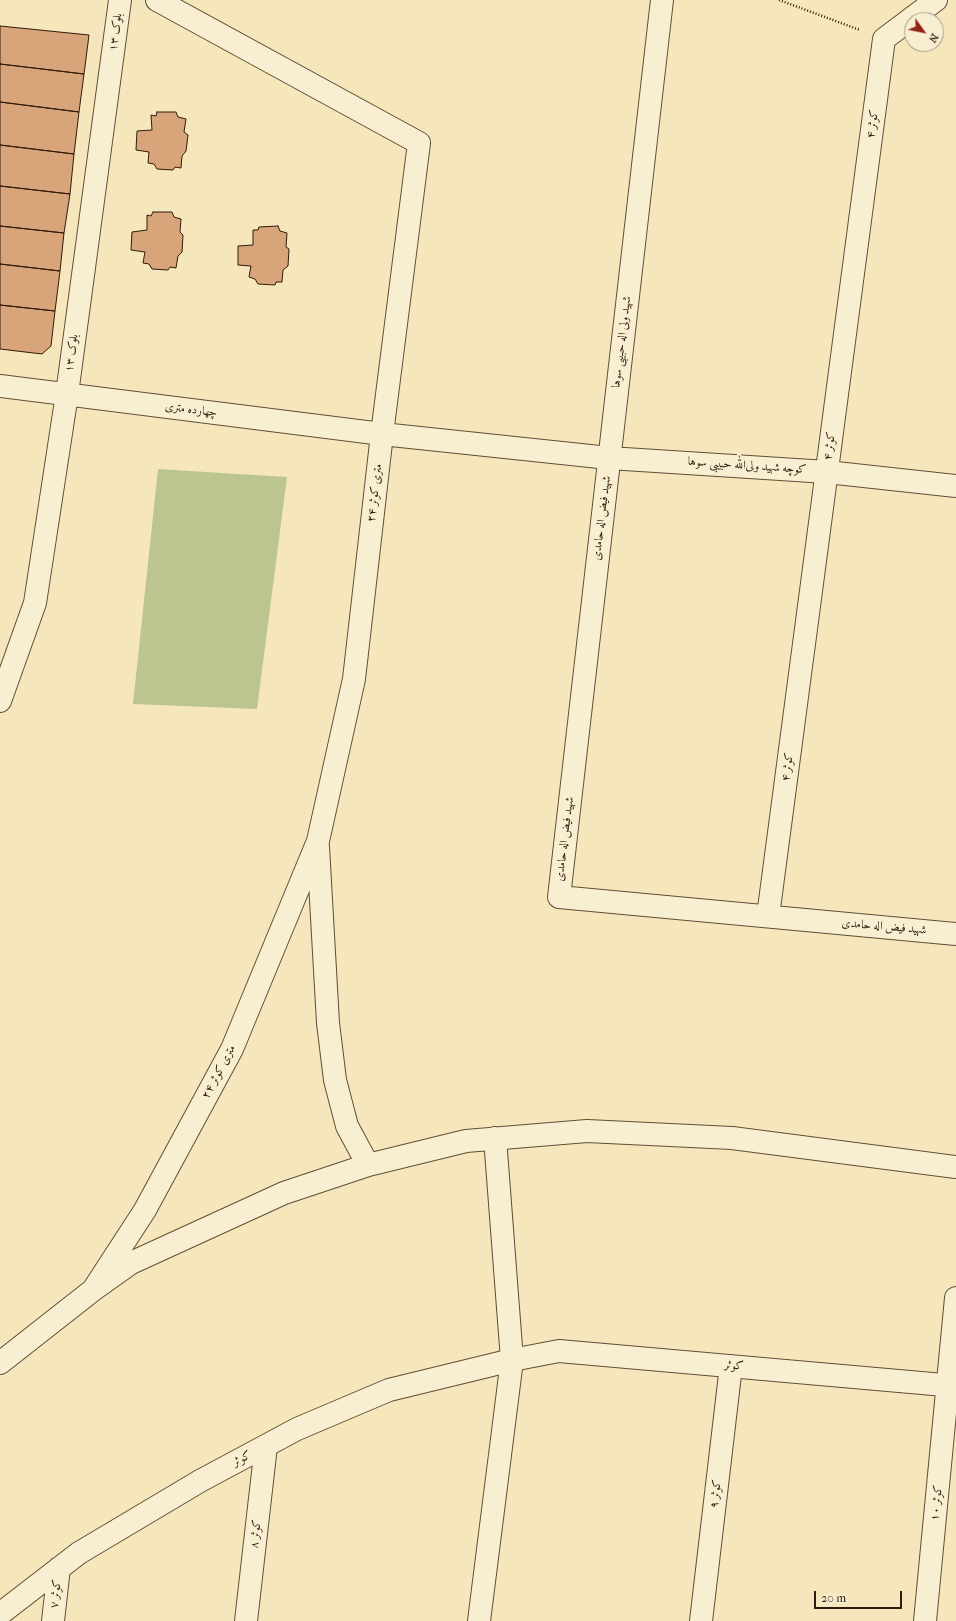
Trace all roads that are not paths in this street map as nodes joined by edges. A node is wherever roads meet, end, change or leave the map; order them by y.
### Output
1 (120, 0) edge
2 (157, 0) edge
3 (662, 0) edge
4 (936, 0) edge
5 (0, 386) edge
6 (67, 394) junction
7 (382, 434) junction
8 (609, 458) junction
9 (827, 472) junction
10 (956, 486) edge
11 (0, 701) edge
12 (318, 842) junction
13 (768, 916) junction
14 (956, 934) edge
15 (495, 1138) junction
16 (368, 1165) junction
17 (956, 1166) edge
18 (93, 1290) junction
19 (956, 1298) edge
20 (512, 1360) junction
21 (0, 1363) edge
22 (731, 1366) junction
23 (952, 1385) edge
24 (266, 1446) junction
25 (59, 1568) junction
26 (0, 1614) edge
27 (53, 1621) edge
28 (246, 1621) edge
29 (479, 1621) edge
30 (701, 1621) edge
31 (925, 1621) edge

1 - 6 street, بلوک ۱۳
2 - 7 street, ۲۴ متری کوثر
3 - 8 street, شهید ولی اله حبیبی سوها
4 - 9 street, کوثر ۴
5 - 6 street, چهارده متری
6 - 7 street, چهارده متری
6 - 11 street, بلوک ۱۳
7 - 8 street
7 - 12 street, ۲۴ متری کوثر
8 - 9 street, کوچه شهید ولی‌الله حبیبی سوها
8 - 13 street, شهید فیض اله حامدی
9 - 10 street, کوچه شهید ولی‌الله حبیبی سوها
9 - 13 street, کوثر ۴
12 - 16 street, ۲۴ متری کوثر
12 - 18 street, ۲۴ متری کوثر
13 - 14 street, شهید فیض اله حامدی
15 - 16 street
15 - 17 street
15 - 20 street
16 - 18 street
18 - 21 street
19 - 23 street, کوثر ۱۰
20 - 22 street, کوثر
20 - 24 street, کوثر
20 - 29 street
22 - 23 street, کوثر
22 - 30 street, کوثر ۹
23 - 31 street, کوثر ۱۰
24 - 25 street, کوثر
24 - 28 street, کوثر ۸
25 - 26 street, کوثر
25 - 27 street, کوثر ۷

